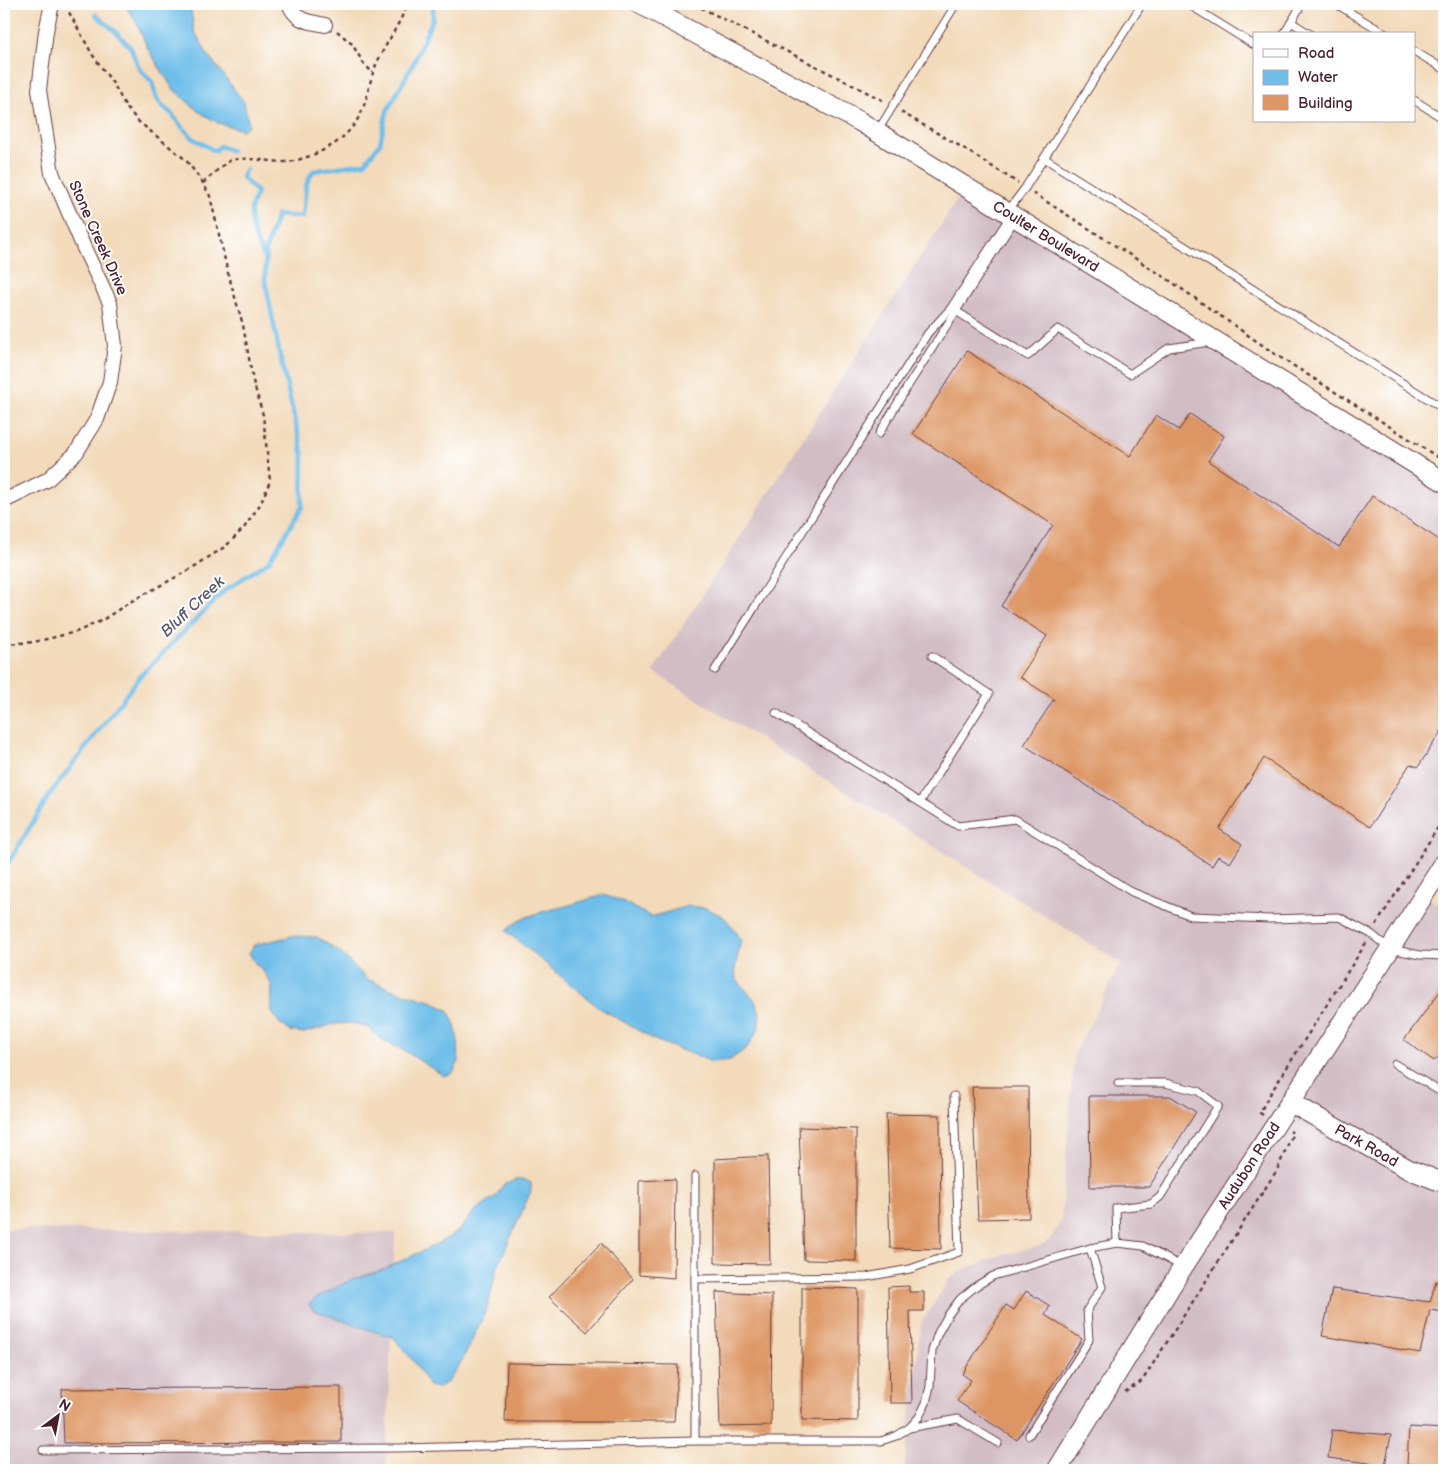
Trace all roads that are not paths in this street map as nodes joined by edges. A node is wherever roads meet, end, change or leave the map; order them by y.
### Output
1 (52, 4) edge
2 (289, 4) edge
3 (640, 4) edge
4 (956, 4) edge
5 (1142, 4) edge
6 (1188, 4) edge
7 (1302, 4) edge
8 (1336, 4) edge
9 (1291, 22) junction
10 (325, 25) road end
11 (1285, 32) edge
12 (1307, 32) edge
13 (1383, 32) edge
14 (1253, 44) edge
15 (1416, 52) edge
16 (1444, 69) edge
17 (1416, 101) edge
18 (1444, 119) edge
19 (877, 132) junction
20 (1044, 158) junction
21 (1011, 215) junction
22 (954, 310) junction
23 (1216, 341) junction
24 (1444, 409) edge
25 (879, 434) dead end
26 (1444, 482) edge
27 (4, 501) edge
28 (932, 656) dead end
29 (715, 670) dead end
30 (776, 713) dead end
31 (920, 802) junction
32 (1444, 862) edge
33 (1390, 949) junction
34 (1444, 956) edge
35 (1395, 1064) dead end
36 (1118, 1083) dead end
37 (1444, 1094) edge
38 (954, 1096) dead end
39 (1290, 1102) junction
40 (695, 1176) dead end
41 (1444, 1183) edge
42 (1117, 1243) junction
43 (1090, 1248) junction
44 (1183, 1267) junction
45 (695, 1279) junction
46 (909, 1428) junction
47 (1029, 1435) dead end
48 (695, 1441) junction
49 (998, 1443) dead end
50 (43, 1450) dead end
51 (1056, 1470) edge

1 - 27 street, Stone Creek Drive
2 - 10 street
3 - 19 street, Coulter Boulevard
4 - 19 lane
5 - 20 lane
6 - 14 lane
7 - 9 lane
8 - 13 lane
9 - 11 lane
9 - 12 lane
15 - 16 lane
17 - 18 lane
19 - 21 street, Coulter Boulevard
20 - 21 lane
20 - 24 lane
21 - 22 lane
21 - 23 street, Coulter Boulevard
22 - 23 lane
22 - 25 lane
22 - 29 lane
23 - 26 street, Coulter Boulevard
28 - 31 lane
30 - 31 lane
31 - 33 lane
32 - 33 street, Audubon Road
33 - 34 lane
33 - 39 street, Audubon Road
35 - 37 lane
36 - 42 lane
38 - 45 lane
39 - 41 street, Park Road
39 - 44 street, Audubon Road
40 - 45 lane
42 - 43 lane
42 - 44 lane
43 - 46 lane
43 - 47 lane
44 - 51 street, Audubon Road
45 - 48 lane
46 - 48 lane
46 - 49 lane
48 - 50 lane

